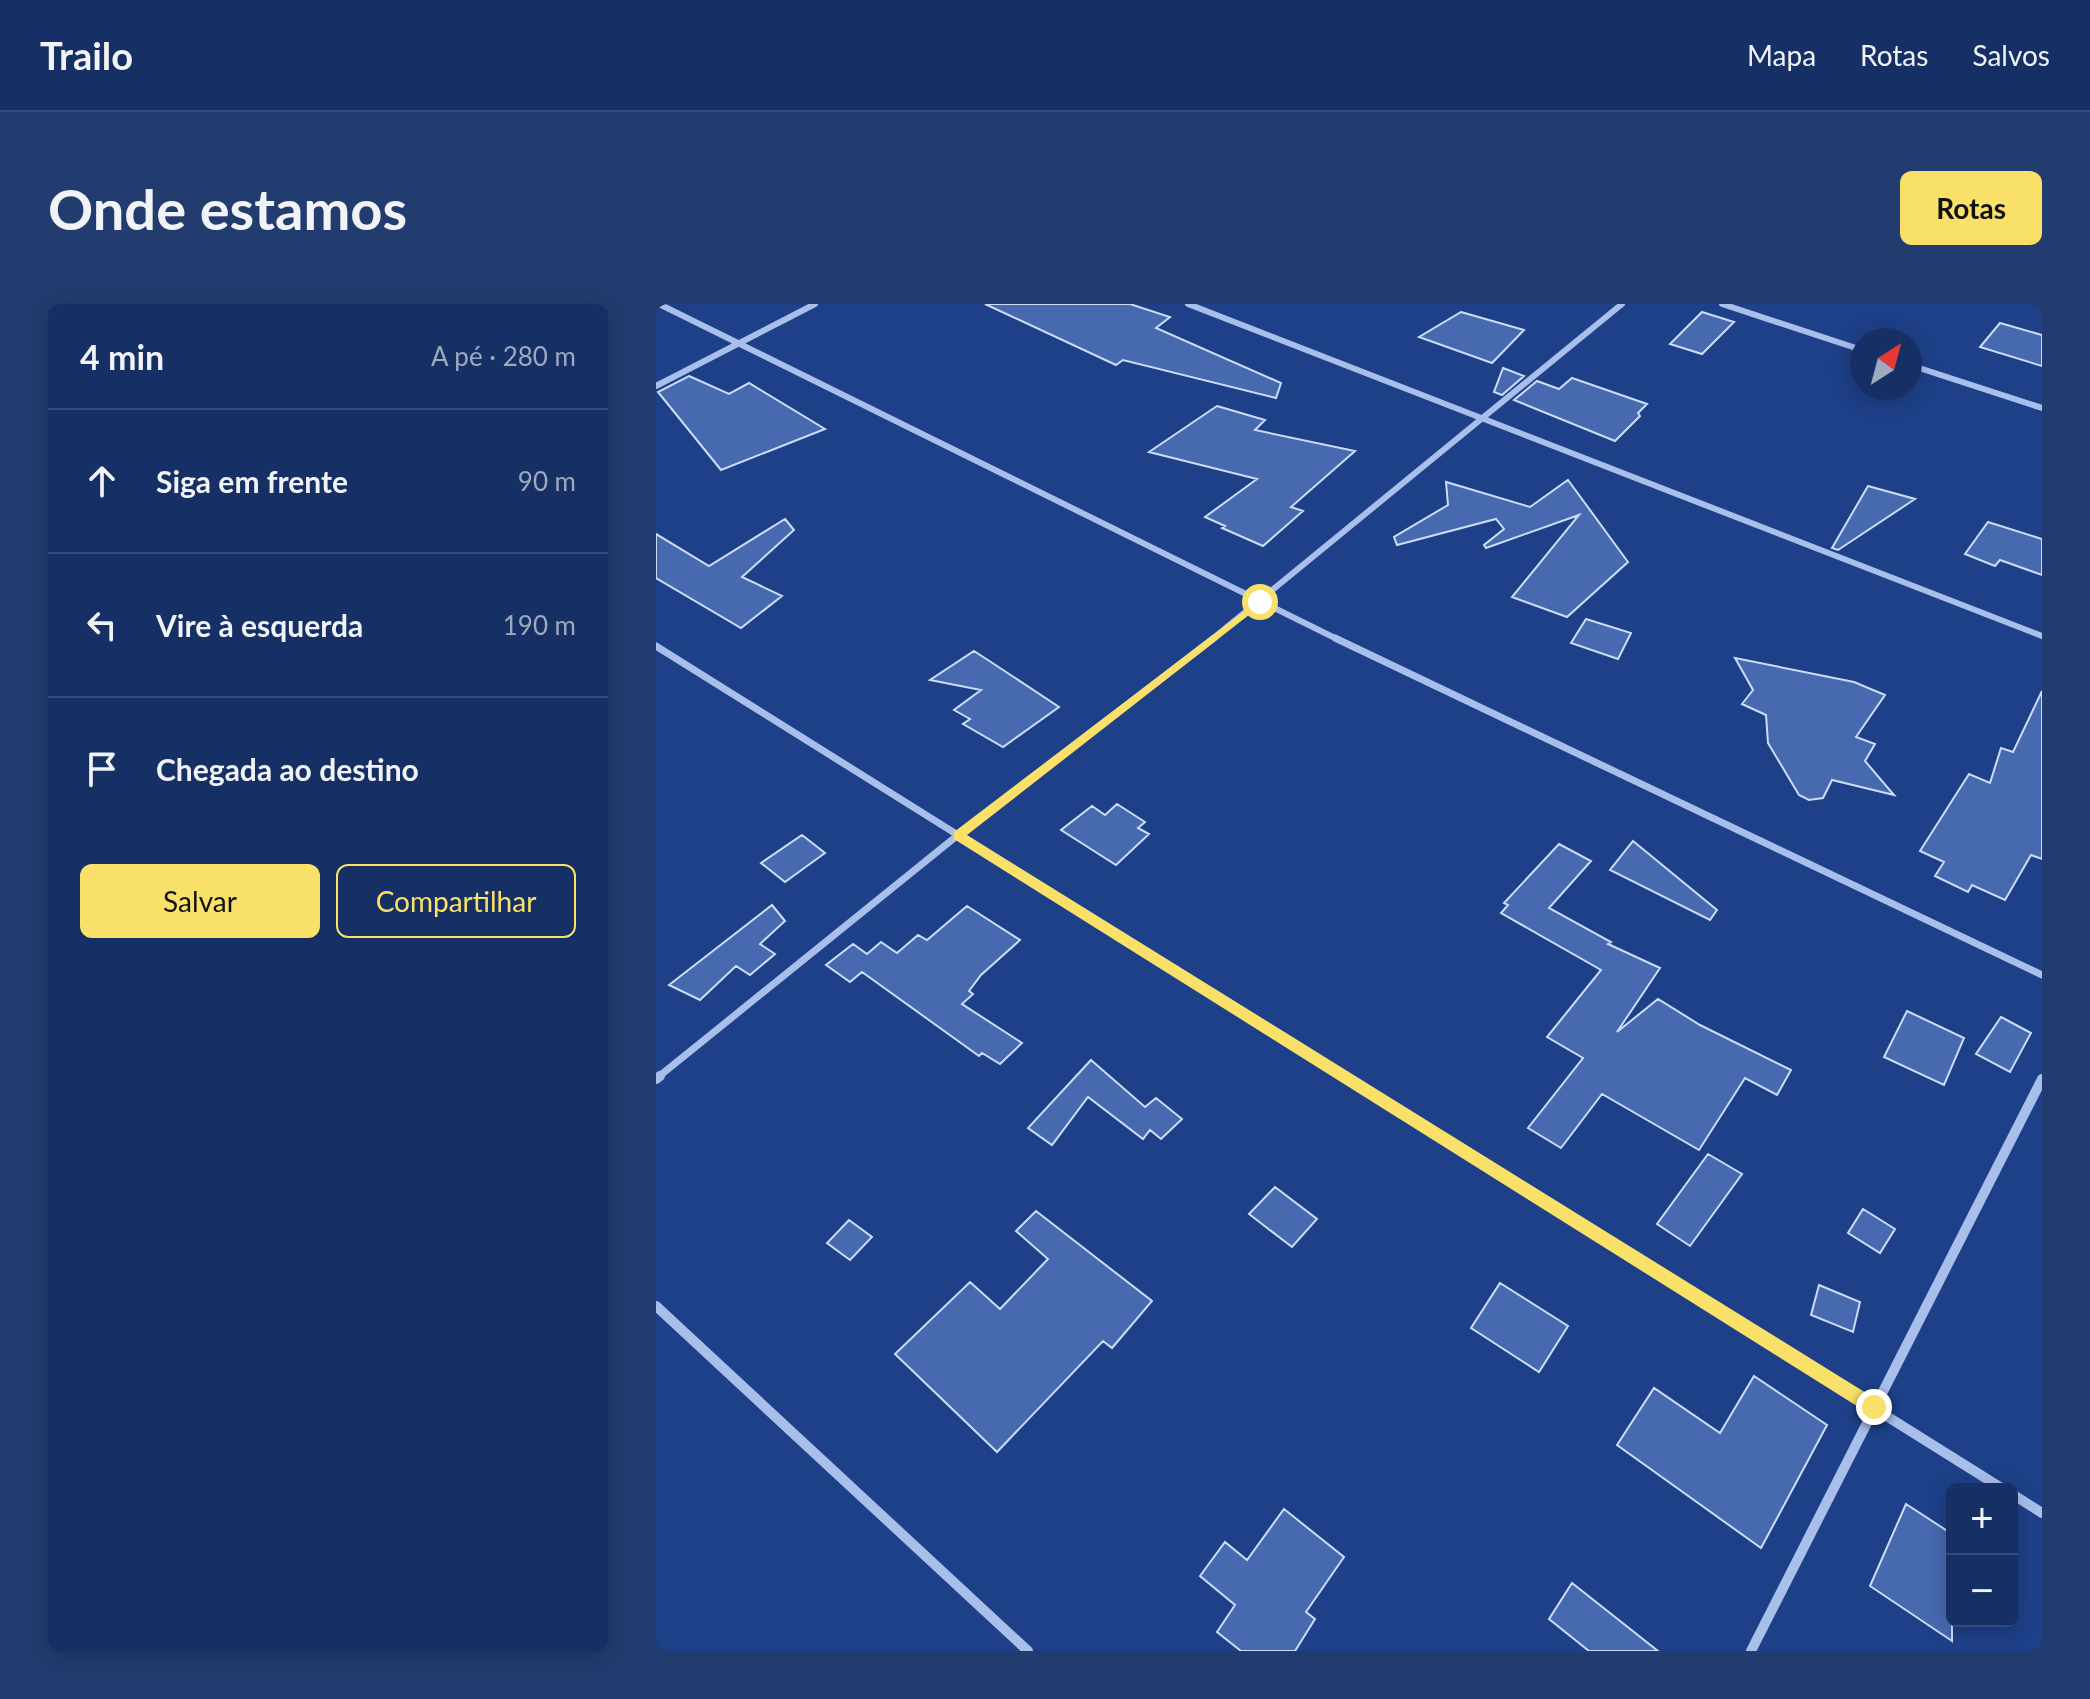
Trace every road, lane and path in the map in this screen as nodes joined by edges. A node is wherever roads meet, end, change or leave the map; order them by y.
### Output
1 (659, 304) edge
2 (815, 304) edge
3 (1188, 304) edge
4 (1622, 304) edge
5 (1722, 304) edge
6 (736, 345) junction
7 (1850, 346) edge
8 (1922, 369) edge
9 (656, 386) edge
10 (2042, 408) edge
11 (1482, 416) junction
12 (1260, 602) junction
13 (2042, 636) edge
14 (656, 646) edge
15 (958, 835) junction
16 (2042, 975) edge
17 (656, 1079) edge
18 (2042, 1079) edge
19 (656, 1306) edge
20 (1874, 1407) junction
21 (1994, 1483) edge
22 (2018, 1498) edge
23 (2042, 1513) edge
24 (1028, 1651) edge
25 (1751, 1651) edge

1 - 6 street
2 - 6 street
3 - 11 street
4 - 11 street
5 - 7 street
6 - 9 street
6 - 12 street
8 - 10 street
11 - 12 street
11 - 13 street
12 - 15 street
12 - 16 street
14 - 15 street
15 - 17 street
15 - 20 street
18 - 20 street
19 - 24 street
20 - 21 street
20 - 25 street
22 - 23 street

